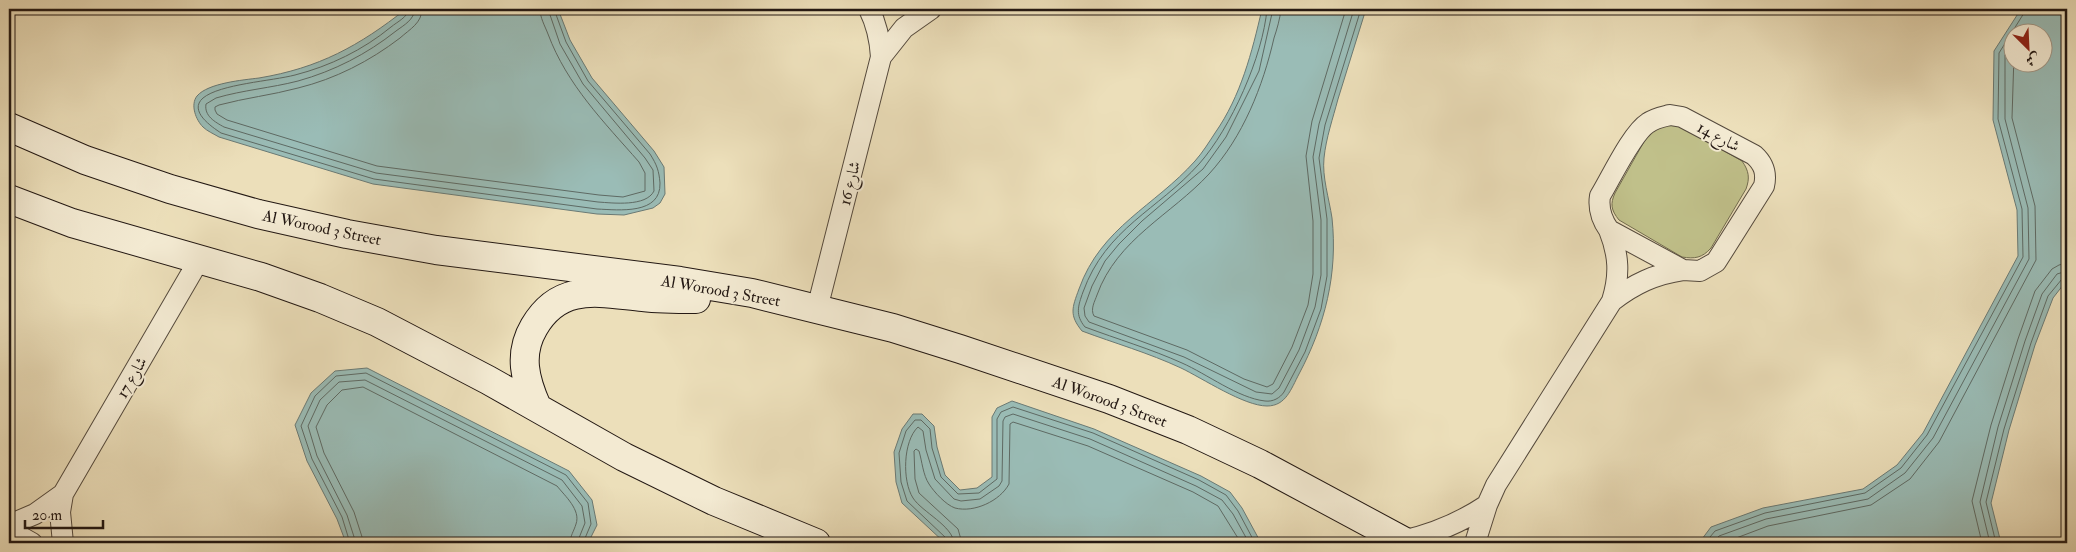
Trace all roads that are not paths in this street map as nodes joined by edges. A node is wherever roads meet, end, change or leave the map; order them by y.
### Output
1 (869, 9) edge
2 (931, 9) edge
3 (881, 57) junction
4 (9, 127) edge
5 (9, 199) edge
6 (1609, 230) junction
7 (199, 260) junction
8 (1683, 270) junction
9 (752, 293) junction
10 (1612, 301) junction
11 (817, 309) junction
12 (537, 407) junction
13 (63, 494) junction
14 (1487, 505) junction
15 (9, 525) edge
16 (9, 530) edge
17 (808, 542) edge
18 (1404, 542) edge
19 (32, 543) edge
20 (63, 543) edge
21 (1475, 543) edge

1 - 3 street, شارع 16
2 - 3 street, شارع 16
3 - 11 street, شارع 16
4 - 9 street, Al Worood 3 Street
5 - 7 street
6 - 8 street
6 - 8 street, شارع 14
6 - 10 street, شارع 14
7 - 12 street
7 - 13 street, شارع 17
8 - 10 street, شارع 14
9 - 11 street, Al Worood 3 Street
9 - 12 street
10 - 14 street, شارع 14
11 - 18 street, Al Worood 3 Street
12 - 17 street
13 - 15 street, شارع 17
13 - 20 street, شارع 17
14 - 18 street
14 - 21 street, شارع 14
16 - 19 street

